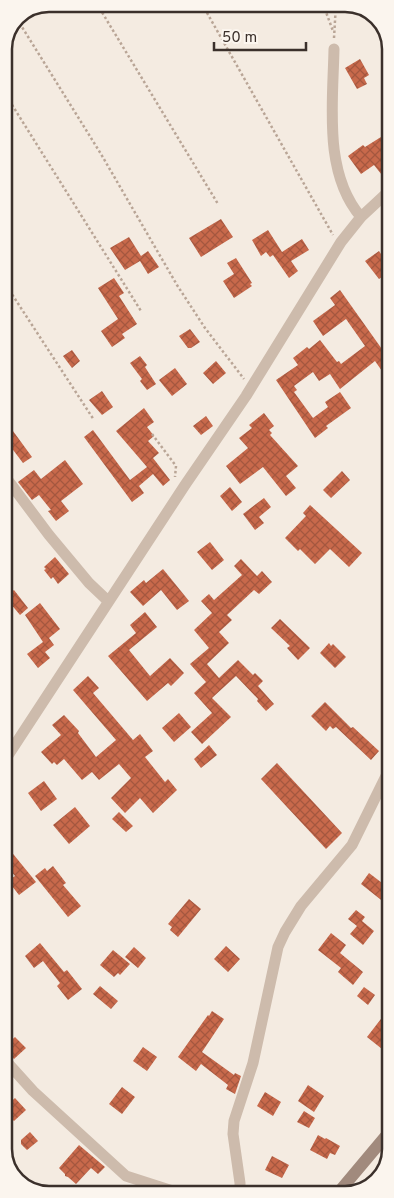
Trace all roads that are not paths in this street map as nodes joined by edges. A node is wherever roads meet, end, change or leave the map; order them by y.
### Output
1 (334, 49) road end
2 (382, 198) edge
3 (361, 217) junction
4 (12, 486) edge
5 (108, 601) junction
6 (12, 749) edge
7 (382, 784) edge
8 (12, 1068) edge
9 (382, 1141) edge
10 (155, 1185) edge
11 (240, 1186) edge
12 (344, 1186) edge

1 - 3 street
2 - 3 street
3 - 5 street
4 - 5 street
5 - 6 street
7 - 11 street
8 - 10 street
9 - 12 street

